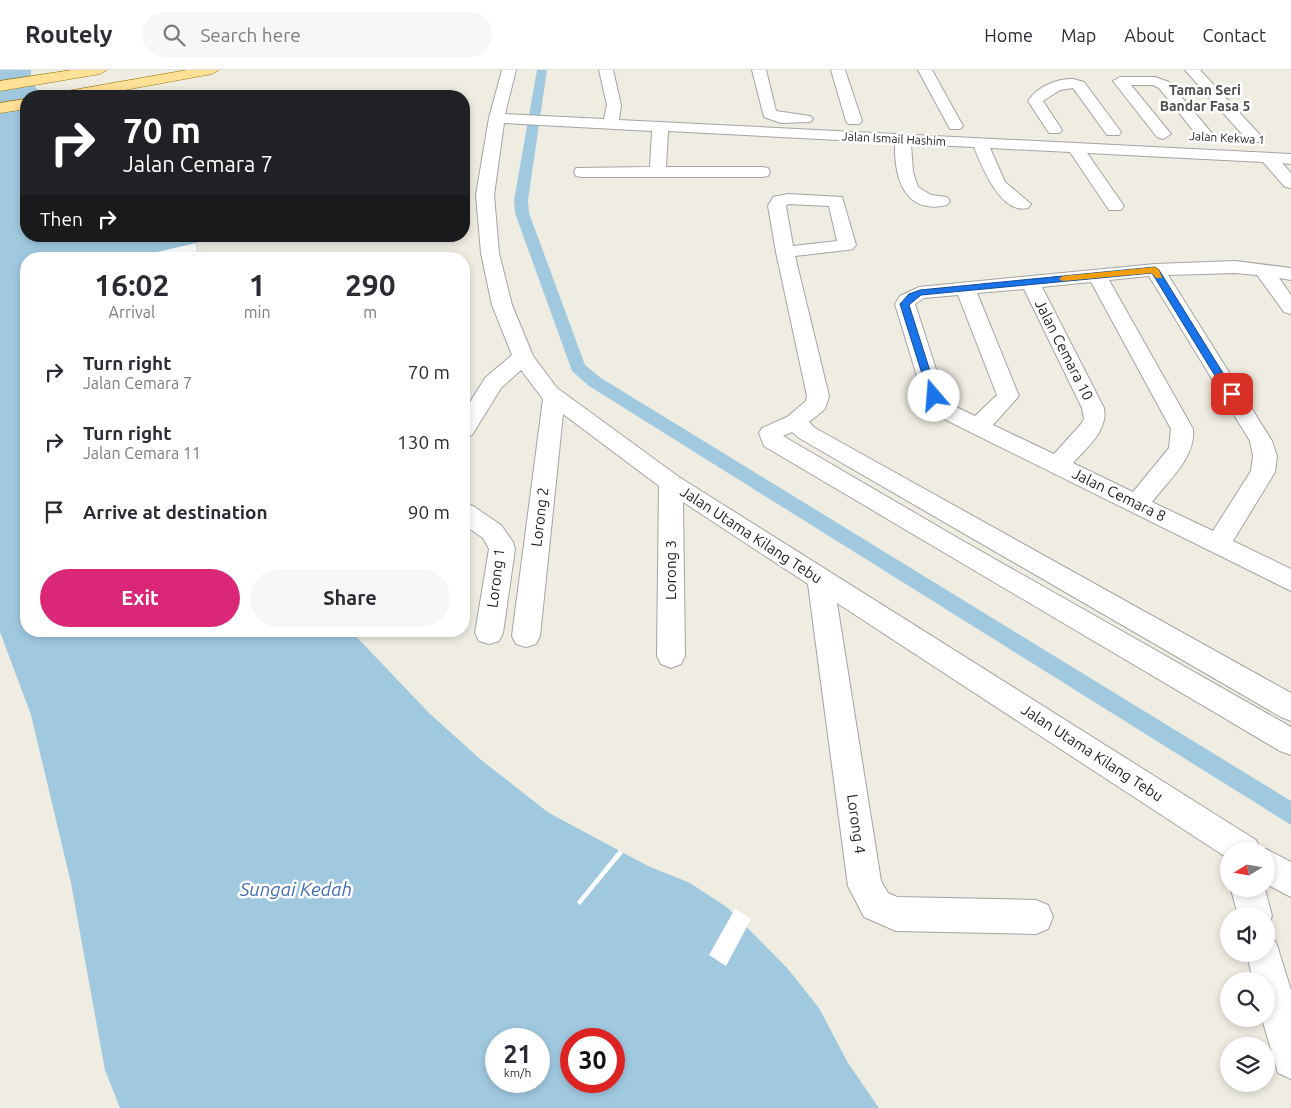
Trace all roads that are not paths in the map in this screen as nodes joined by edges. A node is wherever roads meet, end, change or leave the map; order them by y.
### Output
1 (100, 70) edge
2 (212, 70) edge
3 (510, 70) edge
4 (606, 70) edge
5 (759, 70) edge
6 (838, 70) edge
7 (925, 70) edge
8 (1192, 70) edge
9 (0, 86) edge
10 (101, 90) edge
11 (20, 105) edge
12 (0, 108) edge
13 (497, 118) junction
14 (854, 121) junction
15 (891, 123) dead end
16 (611, 124) junction
17 (936, 125) dead end
18 (955, 126) junction
19 (974, 126) dead end
20 (660, 127) junction
21 (1034, 129) dead end
22 (1054, 130) junction
23 (1074, 131) dead end
24 (764, 132) junction
25 (1093, 132) dead end
26 (1112, 132) junction
27 (1129, 133) dead end
28 (1146, 134) dead end
29 (1163, 134) junction
30 (1207, 137) junction
31 (903, 139) junction
32 (1255, 139) junction
33 (1273, 140) dead end
34 (980, 143) junction
35 (1074, 148) junction
36 (1268, 158) junction
37 (1291, 159) edge
38 (582, 172) dead end
39 (762, 172) junction
40 (658, 173) junction
41 (1291, 183) edge
42 (761, 192) dead end
43 (941, 201) dead end
44 (1022, 204) dead end
45 (1115, 206) dead end
46 (785, 252) junction
47 (1155, 270) junction
48 (1263, 270) junction
49 (1291, 274) edge
50 (1097, 275) junction
51 (1030, 282) junction
52 (965, 288) junction
53 (1291, 308) edge
54 (523, 357) junction
55 (554, 398) junction
56 (470, 420) edge
57 (795, 422) junction
58 (978, 426) junction
59 (1058, 465) junction
60 (671, 483) junction
61 (1136, 505) junction
62 (470, 516) edge
63 (972, 527) junction
64 (1218, 544) junction
65 (954, 548) junction
66 (820, 579) junction
67 (1291, 581) edge
68 (489, 633) dead end
69 (526, 636) dead end
70 (671, 656) dead end
71 (1291, 708) edge
72 (1291, 742) edge
73 (1228, 842) edge
74 (1275, 871) edge
75 (1291, 881) edge
76 (1036, 917) dead end
77 (1266, 962) edge
78 (1291, 1060) edge

1 - 9 main road
2 - 10 main road
3 - 13 street, Jalan Utama Kilang Tebu
4 - 16 street
5 - 14 street
6 - 14 street
7 - 18 street
8 - 32 street
11 - 12 main road
13 - 16 street, Jalan Ismail Hashim
13 - 54 street, Jalan Utama Kilang Tebu
14 - 15 street
16 - 20 street, Jalan Ismail Hashim
17 - 18 street
18 - 19 street
20 - 24 street, Jalan Ismail Hashim
20 - 40 street
21 - 22 street
22 - 23 street
22 - 26 street
24 - 31 street, Jalan Ismail Hashim
24 - 39 street
25 - 26 street
26 - 27 street
28 - 29 street, Jalan Kekwa 1
29 - 30 street, Jalan Kekwa 1
29 - 30 street
30 - 32 street, Jalan Kekwa 1
31 - 34 street, Jalan Ismail Hashim
31 - 43 street
32 - 33 street, Jalan Kekwa 1
34 - 35 street, Jalan Ismail Hashim
34 - 44 street
35 - 36 street, Jalan Ismail Hashim
35 - 45 street
36 - 37 street, Jalan Ismail Hashim
36 - 41 street
38 - 40 street
39 - 40 street
39 - 42 street
46 - 46 street
46 - 57 street
47 - 48 street
47 - 50 street
47 - 64 street
48 - 49 street
48 - 53 street
50 - 51 street
50 - 61 street
51 - 52 street
51 - 59 street, Jalan Cemara 10
52 - 58 street
52 - 58 street, Jalan Cemara 8
54 - 55 street, Jalan Utama Kilang Tebu
54 - 56 street
55 - 60 street, Jalan Utama Kilang Tebu
55 - 69 street, Lorong 2
57 - 63 street
57 - 65 street
58 - 59 street, Jalan Cemara 8
59 - 61 street, Jalan Cemara 8
60 - 66 street, Jalan Utama Kilang Tebu
60 - 70 street, Lorong 3
61 - 64 street, Jalan Cemara 8
62 - 68 street, Lorong 1
63 - 65 street
63 - 71 street
64 - 67 street, Jalan Cemara 8
65 - 72 street
66 - 73 street, Jalan Utama Kilang Tebu
66 - 76 street, Lorong 4
74 - 75 street
77 - 78 street

